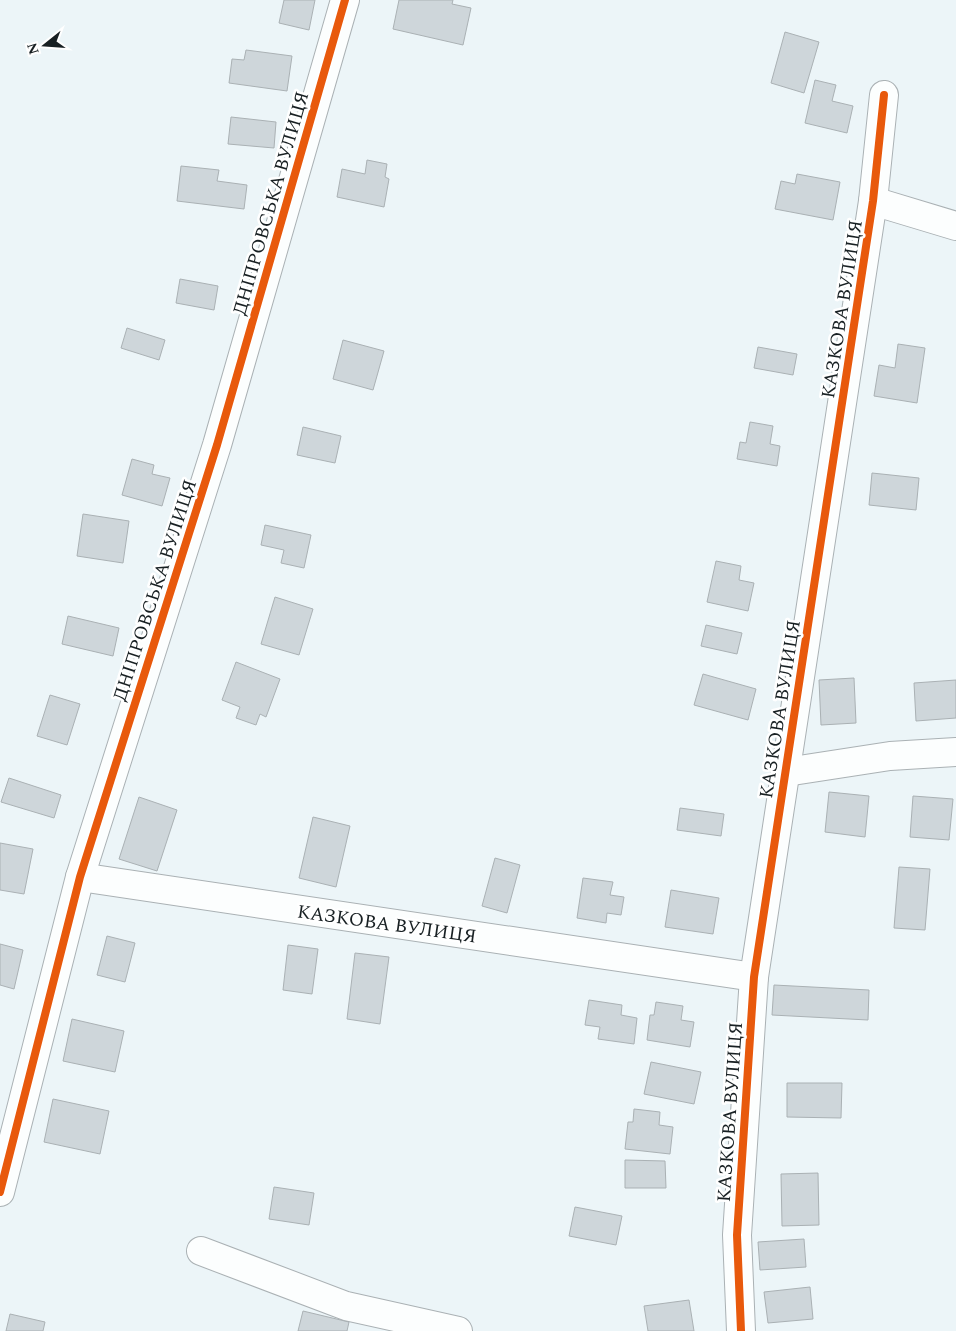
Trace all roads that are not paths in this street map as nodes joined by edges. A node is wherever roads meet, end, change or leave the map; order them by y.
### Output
1 (345, 0) edge
2 (884, 95) dead end
3 (873, 201) junction
4 (956, 226) edge
5 (956, 752) edge
6 (786, 772) junction
7 (80, 877) junction
8 (754, 977) junction
9 (0, 1192) edge
10 (201, 1251) dead end
11 (458, 1331) edge
12 (740, 1331) edge

1 - 7 street, ДНІПРОВСЬКА ВУЛИЦЯ
2 - 3 street, КАЗКОВА ВУЛИЦЯ
3 - 4 street, КАЗКОВА ВУЛИЦЯ
3 - 6 street, КАЗКОВА ВУЛИЦЯ
5 - 6 street
6 - 8 street, КАЗКОВА ВУЛИЦЯ
7 - 8 street, КАЗКОВА ВУЛИЦЯ
7 - 9 street, ДНІПРОВСЬКА ВУЛИЦЯ
8 - 12 street, КАЗКОВА ВУЛИЦЯ
10 - 11 street

